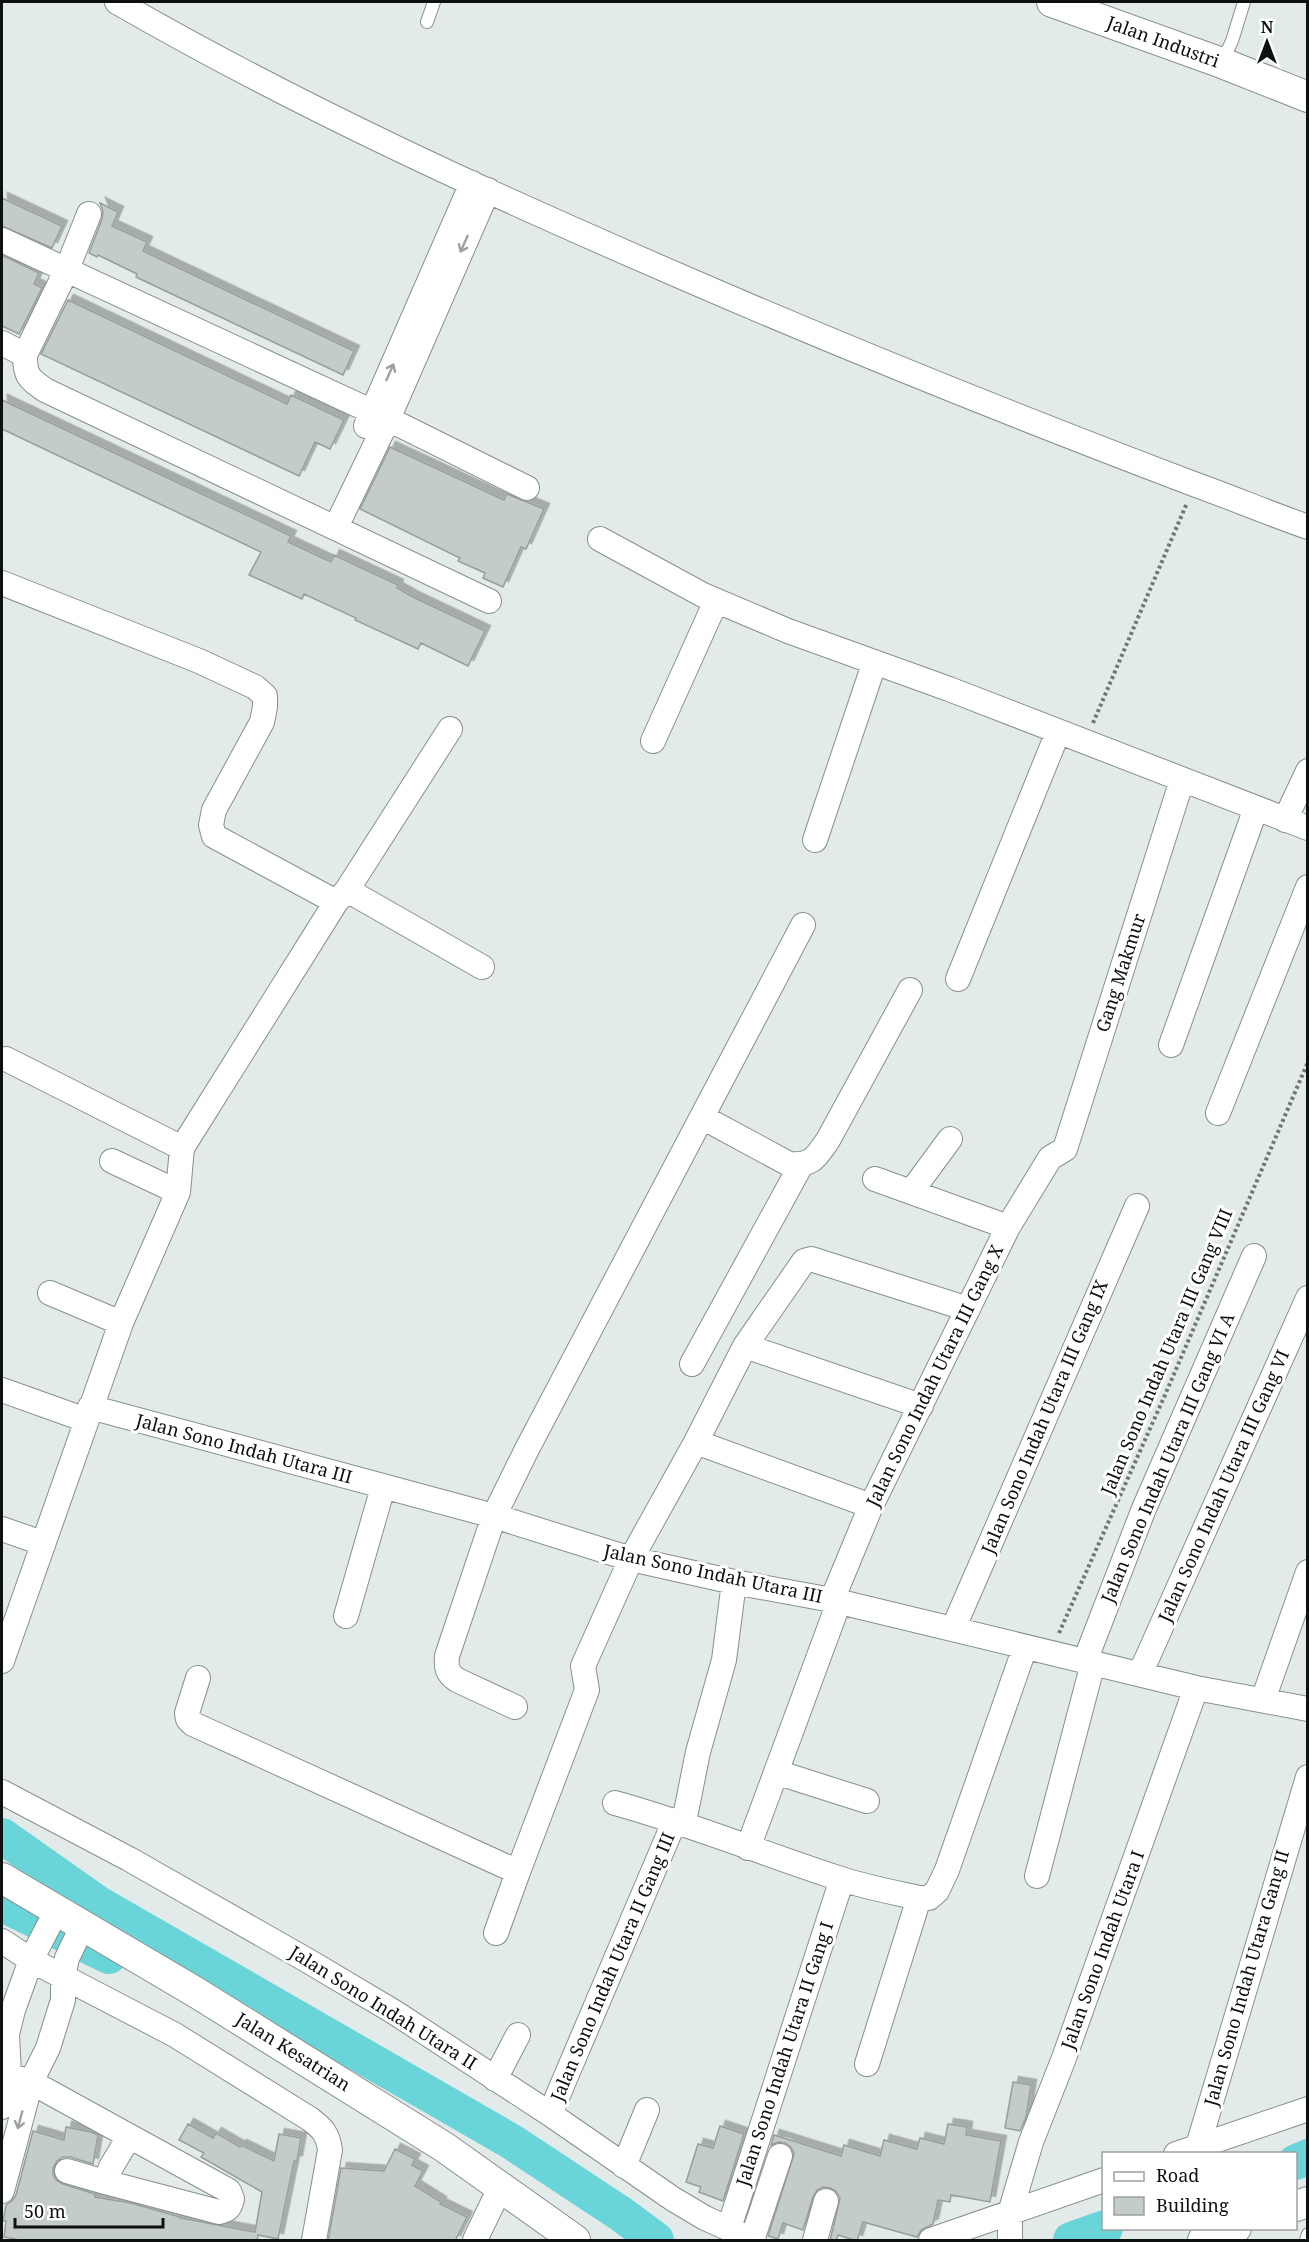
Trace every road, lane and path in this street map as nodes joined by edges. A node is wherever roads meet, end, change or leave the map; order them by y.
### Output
1 (117, 2) edge
2 (434, 2) edge
3 (1052, 2) edge
4 (1244, 2) edge
5 (427, 22) dead end
6 (1222, 63) junction
7 (1308, 97) edge
8 (480, 187) junction
9 (89, 214) dead end
10 (2, 240) edge
11 (67, 269) junction
12 (2, 343) edge
13 (25, 355) junction
14 (380, 416) junction
15 (1195, 484) junction
16 (527, 488) dead end
17 (329, 524) junction
18 (1308, 527) edge
19 (600, 539) dead end
20 (2, 583) edge
21 (489, 601) dead end
22 (716, 601) junction
23 (874, 664) junction
24 (450, 729) dead end
25 (1058, 732) junction
26 (653, 741) dead end
27 (1085, 743) junction
28 (1308, 771) edge
29 (1182, 780) junction
30 (1256, 808) junction
31 (1297, 824) edge
32 (814, 840) dead end
33 (1308, 887) edge
34 (341, 896) junction
35 (803, 925) dead end
36 (482, 967) dead end
37 (958, 979) dead end
38 (910, 990) dead end
39 (1170, 1045) dead end
40 (6, 1059) dead end
41 (1308, 1062) edge
42 (1218, 1113) dead end
43 (702, 1117) junction
44 (950, 1140) dead end
45 (182, 1148) junction
46 (1050, 1158) joint
47 (112, 1161) dead end
48 (801, 1165) junction
49 (875, 1179) dead end
50 (178, 1192) junction
51 (911, 1192) junction
52 (1137, 1206) dead end
53 (1008, 1227) junction
54 (1254, 1256) dead end
55 (50, 1293) dead end
56 (1308, 1298) edge
57 (968, 1309) junction
58 (121, 1323) junction
59 (745, 1346) junction
60 (692, 1364) dead end
61 (2, 1389) edge
62 (921, 1406) junction
63 (88, 1414) junction
64 (696, 1442) junction
65 (383, 1487) junction
66 (871, 1506) junction
67 (494, 1516) junction
68 (2, 1529) edge
69 (42, 1543) junction
70 (631, 1559) junction
71 (1308, 1572) edge
72 (734, 1582) junction
73 (835, 1601) junction
74 (346, 1616) dead end
75 (953, 1629) junction
76 (1025, 1647) junction
77 (1050, 1653) junction
78 (2, 1661) edge
79 (1089, 1662) junction
80 (1140, 1674) junction
81 (198, 1678) dead end
82 (1196, 1688) junction
83 (1263, 1700) junction
84 (515, 1707) dead end
85 (1308, 1709) edge
86 (776, 1772) junction
87 (1308, 1777) edge
88 (2, 1792) edge
89 (867, 1801) dead end
90 (615, 1803) dead end
91 (679, 1821) junction
92 (748, 1848) junction
93 (518, 1872) junction
94 (1037, 1876) dead end
95 (2, 1878) edge
96 (842, 1879) junction
97 (919, 1898) junction
98 (55, 1914) junction
99 (82, 1928) junction
100 (496, 1933) dead end
101 (2, 1941) edge
102 (36, 1951) junction
103 (65, 1967) junction
104 (518, 2035) dead end
105 (867, 2064) dead end
106 (10, 2068) edge
107 (495, 2079) junction
108 (2, 2107) edge
109 (1308, 2109) edge
110 (647, 2110) dead end
111 (550, 2114) junction
112 (129, 2137) junction
113 (1187, 2150) edge
114 (780, 2156) dead end
115 (624, 2166) junction
116 (67, 2171) dead end
117 (1102, 2181) edge
118 (105, 2182) junction
119 (500, 2188) junction
120 (2, 2191) edge
121 (826, 2201) dead end
122 (1010, 2226) edge
123 (729, 2228) junction
124 (1233, 2230) edge
125 (1308, 2234) edge
126 (753, 2240) edge
127 (314, 2241) edge
128 (475, 2241) edge
129 (575, 2241) edge
130 (815, 2241) edge
131 (931, 2241) edge
132 (1203, 2241) edge
133 (1306, 2241) edge

1 - 8 street
2 - 5 lane
3 - 6 street, Jalan Industri
4 - 6 lane
6 - 7 street, Jalan Industri
8 - 14 street
8 - 15 street
9 - 11 street
10 - 11 street
11 - 13 street
11 - 14 street
12 - 13 street
13 - 17 street
14 - 16 street
14 - 17 street
15 - 18 street
15 - 27 path
17 - 21 street
19 - 22 street
20 - 34 street
22 - 23 street
22 - 26 street
23 - 25 street
23 - 32 street
24 - 34 street
25 - 27 street
25 - 37 street
27 - 29 street
28 - 31 street
29 - 30 street
29 - 46 street, Gang Makmur
30 - 31 street
30 - 39 street
33 - 42 street
34 - 36 street
34 - 45 street
35 - 43 street
38 - 48 street
40 - 45 street
41 - 77 path, Jalan Sono Indah Utara III Gang VIII
43 - 48 street
43 - 67 street
44 - 51 street
45 - 50 street
46 - 53 street, Jalan Sono Indah Utara III Gang X
47 - 50 street
48 - 60 street
49 - 51 street
50 - 58 street
51 - 53 street
52 - 75 street, Jalan Sono Indah Utara III Gang IX
53 - 57 street, Jalan Sono Indah Utara III Gang X
54 - 79 street, Jalan Sono Indah Utara III Gang VI A
55 - 58 street
56 - 80 street, Jalan Sono Indah Utara III Gang VI
57 - 59 street
57 - 62 street, Jalan Sono Indah Utara III Gang X
58 - 63 street
59 - 62 street
59 - 64 street
61 - 63 street, Jalan Sono Indah Utara III
62 - 66 street, Jalan Sono Indah Utara III Gang X
63 - 65 street, Jalan Sono Indah Utara III
63 - 69 street
64 - 66 street
64 - 70 street
65 - 67 street, Jalan Sono Indah Utara III
65 - 74 street
66 - 73 street, Jalan Sono Indah Utara III Gang X
67 - 70 street, Jalan Sono Indah Utara III
67 - 84 street
68 - 69 street
69 - 78 street
70 - 72 street, Jalan Sono Indah Utara III
70 - 93 street
71 - 83 street
72 - 73 street, Jalan Sono Indah Utara III
72 - 91 street, Jalan Sono Indah Utara II Gang III
73 - 75 street, Jalan Sono Indah Utara III
73 - 86 street, Jalan Sono Indah Utara III Gang X
75 - 76 street, Jalan Sono Indah Utara III
76 - 77 street, Jalan Sono Indah Utara III
76 - 97 street
77 - 79 street, Jalan Sono Indah Utara III
79 - 80 street, Jalan Sono Indah Utara III
79 - 94 street, Jalan Sono Indah Utara III Gang VI A
80 - 82 street, Jalan Sono Indah Utara III
81 - 93 street
82 - 83 street, Jalan Sono Indah Utara III
82 - 122 street, Jalan Sono Indah Utara I
83 - 85 street, Jalan Sono Indah Utara III
86 - 89 street
86 - 92 street, Jalan Sono Indah Utara III Gang X
87 - 113 street, Jalan Sono Indah Utara Gang II
88 - 107 street, Jalan Sono Indah Utara II
90 - 91 street
91 - 92 street
91 - 111 street, Jalan Sono Indah Utara II Gang III
92 - 96 street
93 - 100 street
95 - 98 street, Jalan Kesatrian
96 - 97 street
96 - 123 street, Jalan Sono Indah Utara II Gang I
97 - 105 street
98 - 99 street, Jalan Kesatrian
98 - 102 street
99 - 103 street
99 - 119 street, Jalan Kesatrian
101 - 102 street
102 - 103 street
102 - 106 street
103 - 106 street
103 - 127 street
104 - 107 street
106 - 108 street
106 - 112 street
106 -> 120 street
107 - 111 street, Jalan Sono Indah Utara II
109 - 113 street
110 - 115 street
111 - 115 street, Jalan Sono Indah Utara II
112 - 118 street
112 - 118 street
114 - 126 street
115 - 123 street, Jalan Sono Indah Utara II
116 - 118 street
117 - 122 street
119 - 128 street
119 - 129 street, Jalan Kesatrian
121 - 130 street
122 - 131 street
123 - 126 street, Jalan Sono Indah Utara II
124 - 132 street
125 - 133 lane

